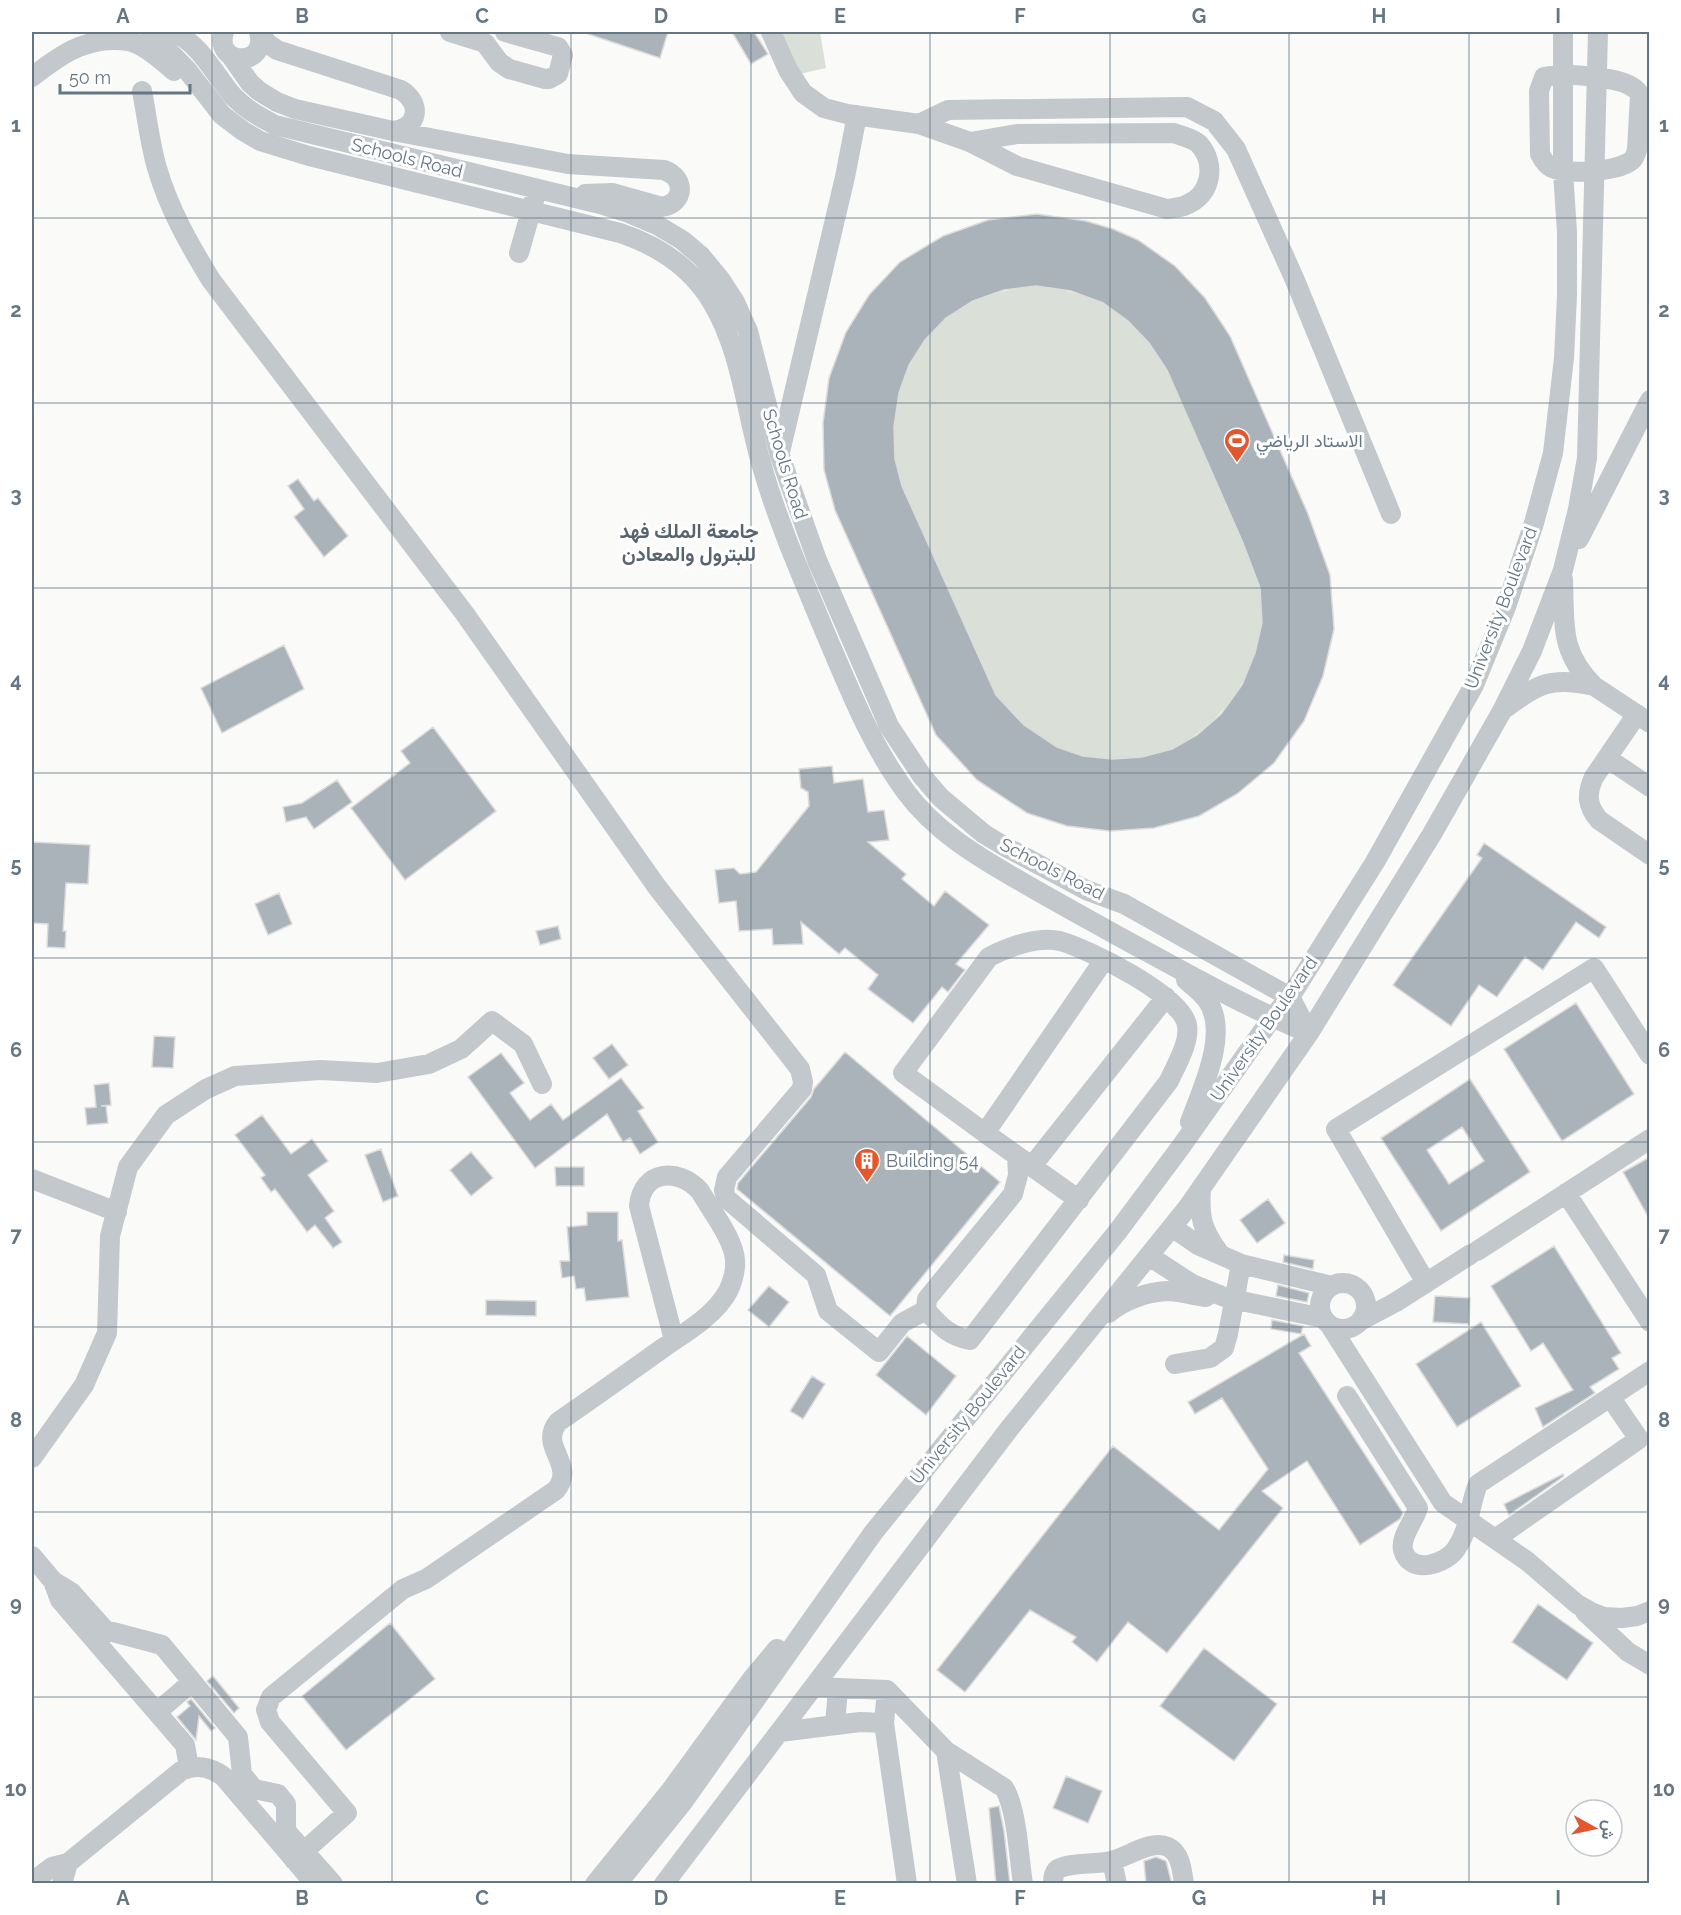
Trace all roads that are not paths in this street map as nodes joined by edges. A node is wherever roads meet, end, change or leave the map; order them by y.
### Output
1 (150, 32) edge
2 (174, 32) edge
3 (259, 32) edge
4 (450, 32) edge
5 (505, 32) edge
6 (771, 32) edge
7 (1563, 32) edge
8 (1598, 32) edge
9 (224, 40) edge
10 (1561, 74) junction
11 (32, 77) edge
12 (1596, 77) junction
13 (142, 91) dead end
14 (210, 100) junction
15 (856, 115) junction
16 (919, 124) junction
17 (393, 131) junction
18 (970, 142) junction
19 (1563, 172) junction
20 (1595, 172) junction
21 (537, 189) junction
22 (561, 194) junction
23 (532, 210) junction
24 (519, 253) dead end
25 (1650, 400) edge
26 (1553, 453) junction
27 (780, 456) junction
28 (1587, 458) junction
29 (1391, 514) dead end
30 (1563, 570) junction
31 (1594, 686) junction
32 (1502, 711) junction
33 (1643, 719) edge
34 (1607, 758) junction
35 (1650, 787) edge
36 (1650, 855) edge
37 (1086, 890) junction
38 (1074, 913) junction
39 (1059, 941) junction
40 (1104, 960) junction
41 (1169, 964) junction
42 (1166, 997) junction
43 (1290, 997) junction
44 (1272, 1018) junction
45 (1309, 1033) junction
46 (1650, 1055) edge
47 (542, 1084) dead end
48 (985, 1133) junction
49 (1650, 1139) edge
50 (1180, 1148) junction
51 (1025, 1161) junction
52 (32, 1179) edge
53 (1201, 1188) junction
54 (1566, 1193) junction
55 (1079, 1200) junction
56 (117, 1212) junction
57 (1172, 1227) junction
58 (1149, 1256) junction
59 (1222, 1256) junction
60 (1241, 1264) junction
61 (1426, 1283) junction
62 (1332, 1286) junction
63 (1362, 1293) junction
64 (1231, 1298) junction
65 (1396, 1302) junction
66 (926, 1310) junction
67 (1362, 1320) junction
68 (1326, 1321) junction
69 (1650, 1322) edge
70 (1089, 1330) junction
71 (674, 1340) junction
72 (1175, 1364) dead end
73 (1650, 1371) edge
74 (1347, 1396) dead end
75 (1610, 1397) junction
76 (33, 1453) edge
77 (1466, 1529) junction
78 (873, 1533) junction
79 (1495, 1539) junction
80 (32, 1559) edge
81 (53, 1581) junction
82 (1577, 1604) junction
83 (1650, 1611) edge
84 (1650, 1665) edge
85 (192, 1682) junction
86 (814, 1687) junction
87 (838, 1689) junction
88 (886, 1690) junction
89 (157, 1712) junction
90 (884, 1722) junction
91 (835, 1724) junction
92 (780, 1732) junction
93 (946, 1751) junction
94 (189, 1767) junction
95 (299, 1856) junction
96 (1112, 1861) junction
97 (32, 1872) edge
98 (60, 1875) edge
99 (32, 1882) edge
100 (315, 1884) edge
101 (333, 1884) edge
102 (595, 1884) edge
103 (617, 1884) edge
104 (664, 1884) edge
105 (907, 1884) edge
106 (967, 1884) edge
107 (1023, 1884) edge
108 (1053, 1884) edge
109 (1117, 1884) edge
110 (1184, 1884) edge

1 - 14 street
2 - 21 street, Schools Road
3 - 9 street
3 - 17 street
4 - 5 street
6 - 15 street
7 - 10 street, University Boulevard
8 - 12 street, University Boulevard
9 - 17 street
10 - 12 street
10 - 19 street, University Boulevard
11 - 14 street
12 - 20 street, University Boulevard
12 - 20 street
13 - 66 street
14 - 23 street
15 - 16 street
15 - 27 street
16 - 18 street
16 - 29 street
17 - 22 street
18 - 18 street
19 - 20 street
19 - 26 street, University Boulevard
20 - 28 street, University Boulevard
21 - 22 street, Schools Road
21 - 23 street
22 - 27 street, Schools Road
23 - 24 street
23 - 38 street
25 - 30 street
26 - 28 street
26 - 43 street, University Boulevard
27 - 37 street, Schools Road
28 - 30 street, University Boulevard
30 - 31 street
30 - 32 street, University Boulevard
31 - 32 street
31 - 33 street
32 - 45 street, University Boulevard
33 - 34 street
34 - 35 street
34 - 36 street
37 - 38 street
37 - 43 street, Schools Road
38 - 39 street
38 - 41 street
39 - 40 street
39 - 48 street
40 - 42 street
40 - 48 street
41 - 44 street
41 - 50 street
42 - 51 street
42 - 55 street
43 - 44 street, University Boulevard
43 - 45 street
44 - 45 street
44 - 50 street, University Boulevard
45 - 53 street, University Boulevard
46 - 61 street
47 - 56 street
48 - 51 street
49 - 54 street
50 - 78 street, University Boulevard
51 - 55 street
51 - 66 street
52 - 56 street
53 - 57 street, University Boulevard
53 - 59 street
54 - 61 street
54 - 69 street
55 - 66 street
56 - 76 street
57 - 58 street, University Boulevard
57 - 59 street
58 - 64 street
58 - 70 street, University Boulevard
59 - 60 street
60 - 62 street
60 - 64 street
61 - 65 street
62 - 63 street
62 - 68 street
63 - 65 street
63 - 67 street
64 - 68 street
64 - 70 street
64 - 72 street
65 - 67 street
67 - 68 street
68 - 77 street
70 - 86 street, University Boulevard
71 - 71 street
71 - 95 street
73 - 75 street
74 - 77 street
75 - 77 street
75 - 79 street
77 - 79 street
78 - 102 street
78 - 103 street, University Boulevard
79 - 82 street
80 - 81 street
81 - 85 street
81 - 89 street
82 - 83 street
82 - 84 street
85 - 89 street
85 - 95 street
86 - 87 street
86 - 92 street, University Boulevard
87 - 88 street
87 - 91 street
88 - 90 street
88 - 93 street
89 - 94 street
90 - 91 street
90 - 105 street
91 - 92 street
92 - 104 street, University Boulevard
93 - 106 street
93 - 107 street
94 - 95 street
94 - 98 street
95 - 100 street
95 - 101 street
96 - 108 street
96 - 109 street
96 - 110 street
97 - 98 street
98 - 99 street

